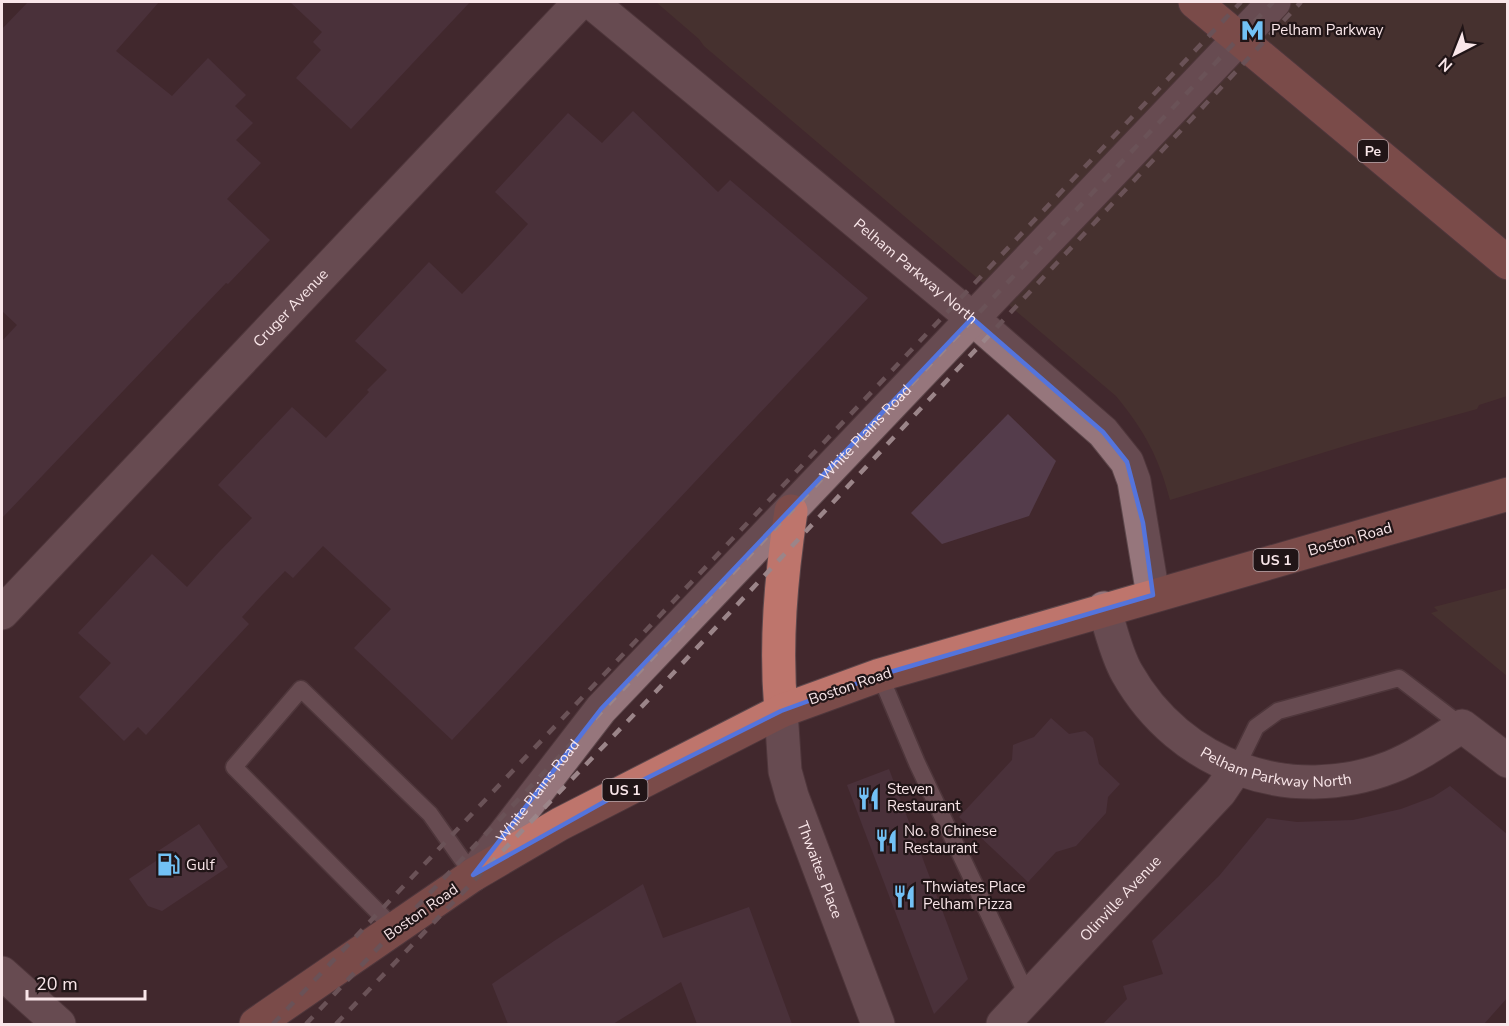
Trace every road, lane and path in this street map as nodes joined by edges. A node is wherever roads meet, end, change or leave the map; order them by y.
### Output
1 (580, 2) edge
2 (591, 2) edge
3 (1195, 2) edge
4 (1274, 2) edge
5 (1239, 39) junction
6 (1508, 263) edge
7 (972, 318) junction
8 (1508, 494) edge
9 (791, 511) junction
10 (1154, 595) junction
11 (1104, 608) junction
12 (2, 613) edge
13 (880, 675) junction
14 (781, 711) junction
15 (1462, 726) junction
16 (1508, 761) edge
17 (1235, 770) junction
18 (473, 875) junction
19 (396, 930) junction
20 (2, 973) edge
21 (1028, 997) junction
22 (59, 1024) edge
23 (256, 1024) edge
24 (878, 1024) edge
25 (1003, 1024) edge

1 - 12 street, Cruger Avenue
2 - 7 street, Pelham Parkway North
3 - 5 main road, Pe
4 - 5 street, White Plains Road
5 - 6 main road, Pe
5 - 7 street, White Plains Road
7 - 9 street, White Plains Road
7 - 10 street, Pelham Parkway North
8 - 10 main road, Boston Road / US 1
9 - 14 main road
9 - 18 street, White Plains Road
10 - 11 main road, Boston Road / US 1
11 - 13 main road, Boston Road / US 1
11 - 17 street, Pelham Parkway North
13 - 14 main road, Boston Road / US 1
13 - 21 lane
14 - 18 main road, Boston Road / US 1
14 - 24 street, Thwaites Place
15 - 16 street
15 - 17 street, Pelham Parkway North
15 - 17 lane
17 - 21 street, Olinville Avenue
18 - 19 main road, Boston Road / US 1
18 - 19 lane
19 - 23 main road, Boston Road / US 1
20 - 22 street
21 - 25 street, Olinville Avenue

